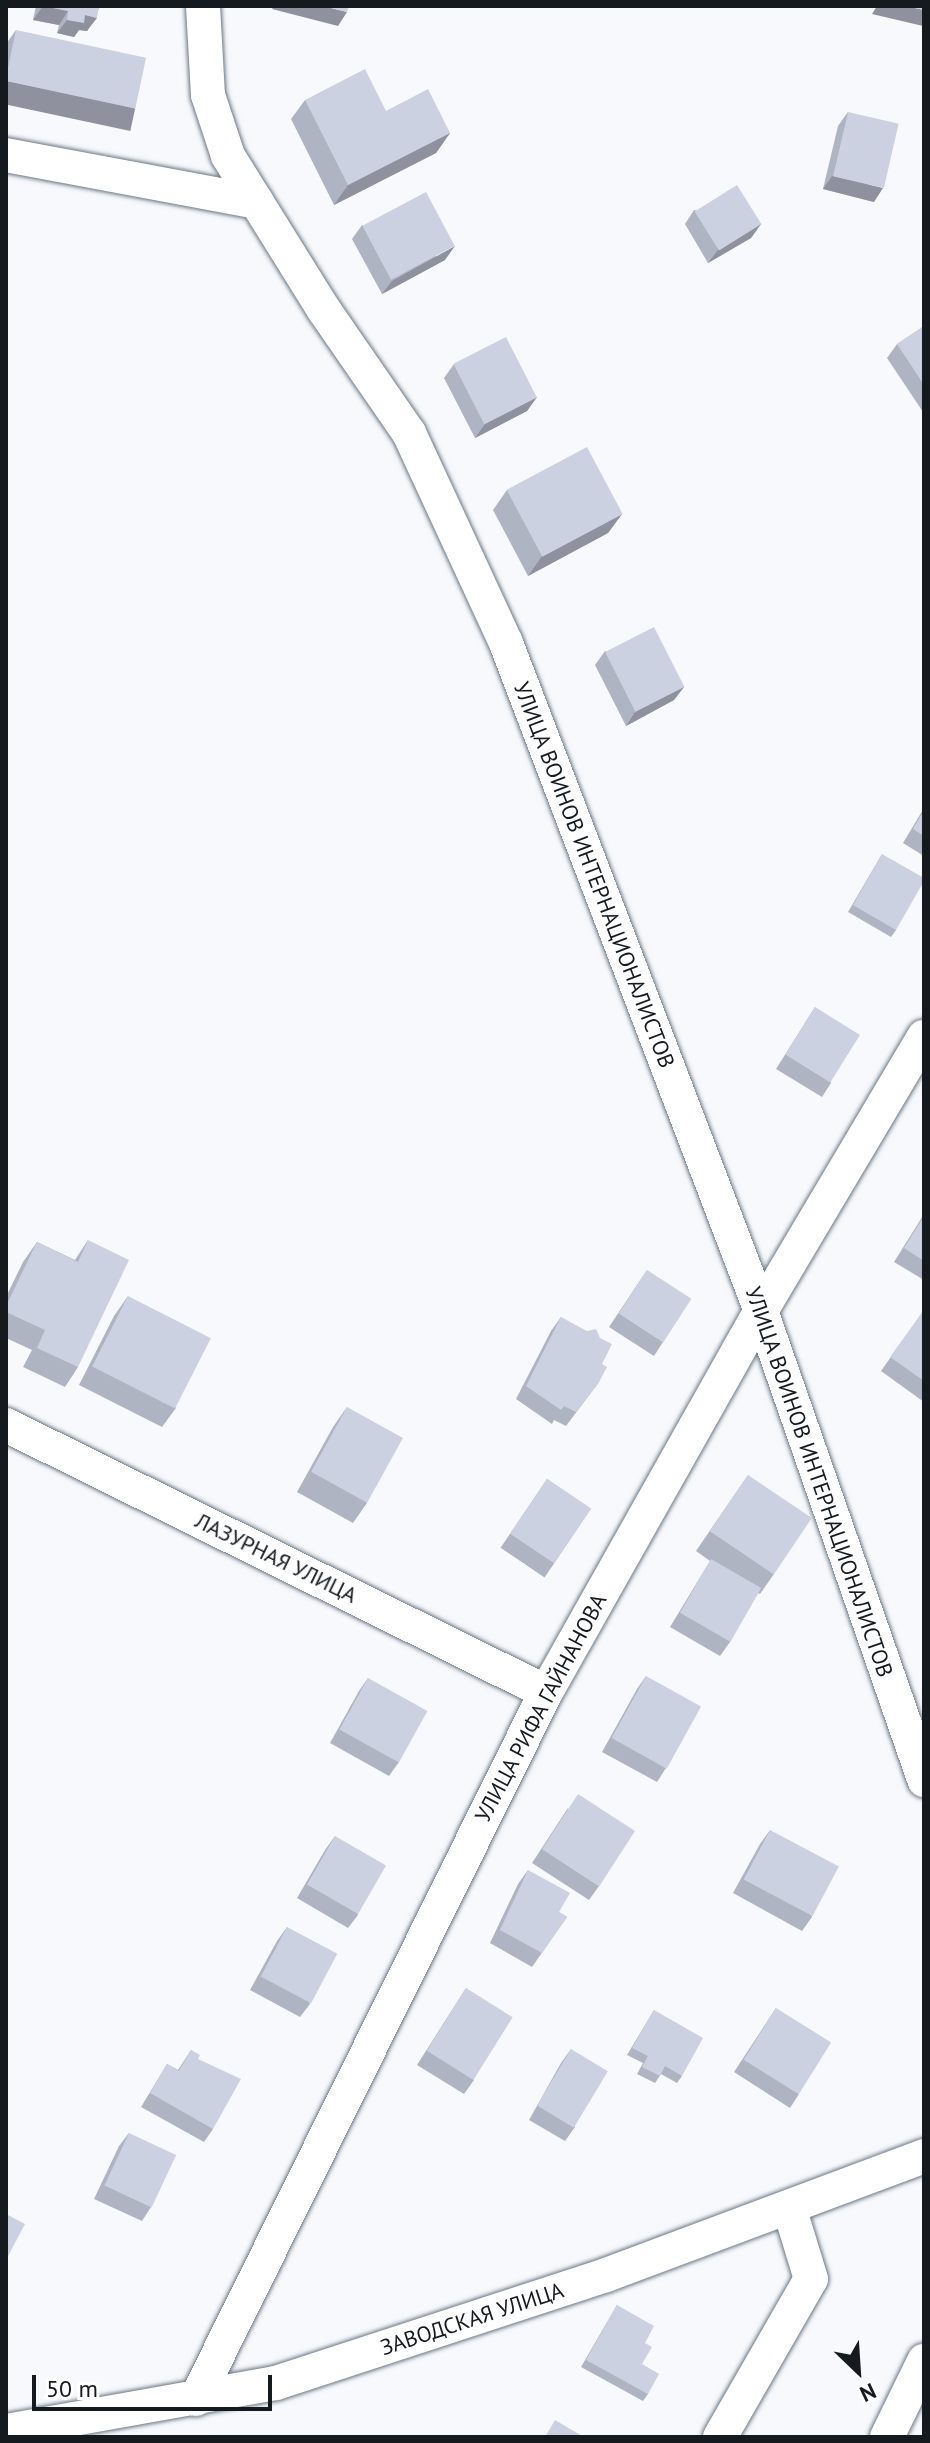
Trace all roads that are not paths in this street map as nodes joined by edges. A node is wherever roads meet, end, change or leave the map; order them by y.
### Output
1 (203, 6) edge
2 (6, 155) edge
3 (257, 202) junction
4 (924, 1037) edge
5 (761, 1311) junction
6 (6, 1425) edge
7 (546, 1692) junction
8 (924, 1780) edge
9 (924, 2156) edge
10 (789, 2207) junction
11 (924, 2361) edge
12 (196, 2399) junction
13 (6, 2431) edge
14 (720, 2437) edge
15 (887, 2437) edge

1 - 3 street, УЛИЦА ВОИНОВ ИНТЕРНАЦИОНАЛИСТОВ
2 - 3 street
3 - 5 street, УЛИЦА ВОИНОВ ИНТЕРНАЦИОНАЛИСТОВ
4 - 5 street, УЛИЦА РИФА ГАЙНАНОВА
5 - 7 street, УЛИЦА РИФА ГАЙНАНОВА
5 - 8 street, УЛИЦА ВОИНОВ ИНТЕРНАЦИОНАЛИСТОВ
6 - 7 street, ЛАЗУРНАЯ УЛИЦА
7 - 12 street, УЛИЦА РИФА ГАЙНАНОВА
9 - 10 street, ЗАВОДСКАЯ УЛИЦА
10 - 12 street, ЗАВОДСКАЯ УЛИЦА
10 - 14 street
11 - 15 street
12 - 13 street, ЗАВОДСКАЯ УЛИЦА

